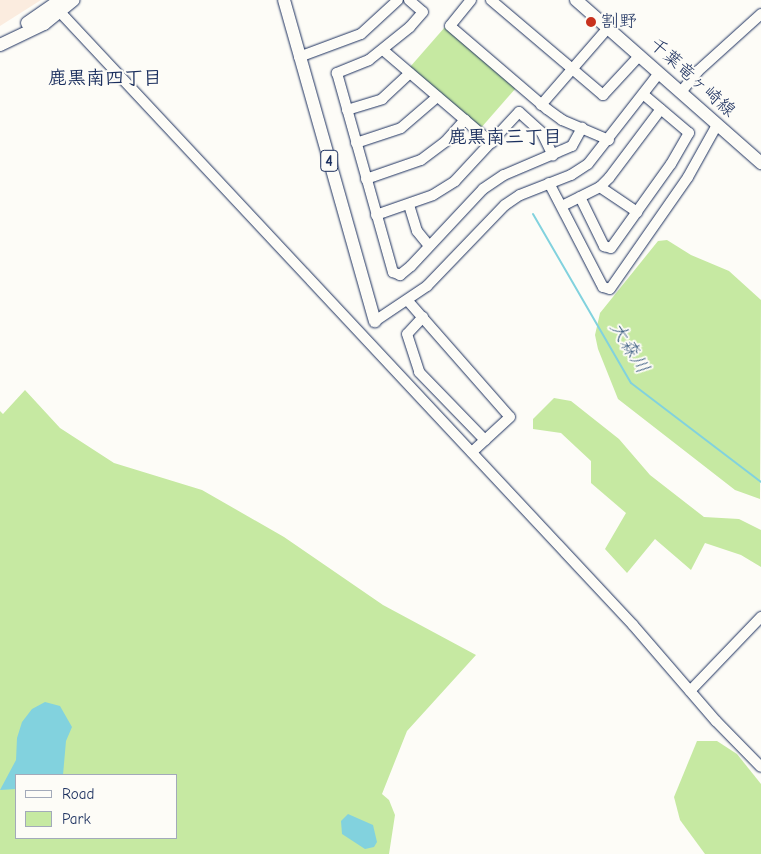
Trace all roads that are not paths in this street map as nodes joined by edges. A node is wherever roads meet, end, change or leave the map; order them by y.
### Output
1 (74, 0) edge
2 (284, 0) edge
3 (398, 0) edge
4 (409, 0) edge
5 (471, 0) edge
6 (491, 0) edge
7 (576, 0) edge
8 (60, 6) edge
9 (761, 14) edge
10 (608, 28) junction
11 (0, 36) edge
12 (0, 45) edge
13 (383, 50) junction
14 (640, 55) junction
15 (300, 57) junction
16 (572, 69) junction
17 (410, 73) junction
18 (659, 73) junction
19 (681, 92) junction
20 (643, 94) junction
21 (437, 97) junction
22 (542, 105) junction
23 (661, 109) junction
24 (347, 110) junction
25 (465, 120) junction
26 (717, 125) junction
27 (582, 128) junction
28 (608, 140) junction
29 (356, 143) junction
30 (492, 143) junction
31 (553, 156) junction
32 (761, 163) edge
33 (366, 179) junction
34 (549, 183) junction
35 (600, 187) junction
36 (580, 197) junction
37 (409, 205) junction
38 (562, 206) junction
39 (636, 212) junction
40 (376, 215) junction
41 (429, 246) junction
42 (408, 301) junction
43 (423, 317) junction
44 (375, 321) joint
45 (485, 440) junction
46 (472, 452) junction
47 (761, 617) edge
48 (690, 691) junction
49 (761, 767) edge

1 - 8 main road
2 - 15 main road, 4
3 - 15 street
4 - 13 street
5 - 22 street
6 - 16 street
7 - 10 main road, 千葉竜ヶ崎線
8 - 11 main road
8 - 12 main road
8 - 46 street
9 - 19 street
10 - 14 main road, 千葉竜ヶ崎線
10 - 16 street
13 - 17 street
13 - 24 street
14 - 16 street
14 - 18 main road, 千葉竜ヶ崎線
15 - 44 main road, 4
16 - 22 street
17 - 21 street
17 - 24 street
18 - 19 main road, 千葉竜ヶ崎線
18 - 20 street
19 - 26 main road, 千葉竜ヶ崎線
20 - 23 street
20 - 28 street
21 - 25 street
21 - 29 street
22 - 27 street
23 - 35 street
23 - 39 street
24 - 29 street
25 - 30 street
25 - 33 street
26 - 32 main road, 千葉竜ヶ崎線
26 - 38 street
27 - 28 street
27 - 31 street
28 - 34 street
29 - 33 street
30 - 31 street
30 - 37 street
31 - 41 street
33 - 40 street
34 - 38 street
34 - 42 street
35 - 36 street
35 - 39 street
36 - 38 street
36 - 39 street
37 - 40 street
37 - 41 street
40 - 41 street
42 - 43 street
42 - 44 street
43 - 45 street
43 - 45 street
45 - 46 street
46 - 48 street
47 - 48 street
48 - 49 street

